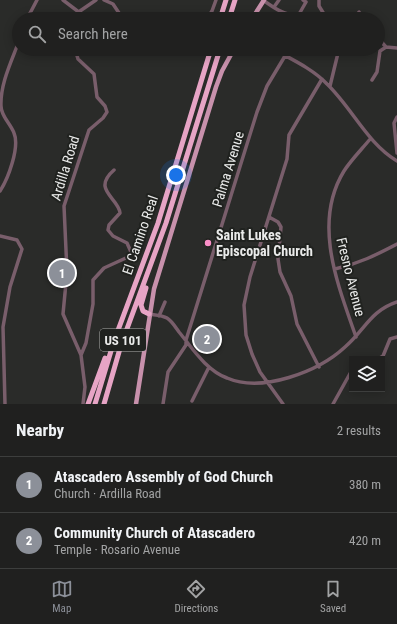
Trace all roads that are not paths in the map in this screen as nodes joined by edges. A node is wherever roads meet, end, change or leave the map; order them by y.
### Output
1 (37, 0) edge
2 (62, 0) edge
3 (96, 0) edge
4 (104, 0) edge
5 (116, 0) edge
6 (216, 0) edge
7 (226, 0) edge
8 (235, 0) edge
9 (264, 0) edge
10 (279, 0) edge
11 (303, 0) edge
12 (319, 0) edge
13 (113, 4) junction
14 (274, 7) junction
15 (31, 12) edge
16 (80, 12) joint
17 (118, 12) edge
18 (211, 12) edge
19 (222, 12) edge
20 (231, 12) edge
21 (256, 12) edge
22 (282, 12) edge
23 (300, 12) edge
24 (323, 12) edge
25 (386, 47) edge
26 (397, 48) edge
27 (14, 56) edge
28 (77, 56) edge
29 (209, 56) edge
30 (218, 56) edge
31 (230, 56) edge
32 (285, 56) joint
33 (337, 56) edge
34 (379, 56) edge
35 (0, 78) edge
36 (6, 79) junction
37 (322, 79) junction
38 (372, 80) dead end
39 (330, 86) junction
40 (0, 109) edge
41 (397, 117) edge
42 (371, 138) junction
43 (397, 153) edge
44 (397, 161) edge
45 (114, 170) dead end
46 (0, 191) edge
47 (269, 217) junction
48 (0, 236) edge
49 (397, 244) edge
50 (335, 269) junction
51 (147, 278) junction
52 (165, 302) dead end
53 (397, 302) edge
54 (149, 314) junction
55 (2, 316) edge
56 (159, 316) junction
57 (356, 337) junction
58 (397, 337) edge
59 (186, 340) junction
60 (114, 341) junction
61 (81, 355) junction
62 (382, 356) edge
63 (209, 367) junction
64 (319, 367) junction
65 (349, 375) edge
66 (266, 381) junction
67 (0, 386) edge
68 (4, 388) junction
69 (192, 401) dead end
70 (5, 404) edge
71 (83, 404) edge
72 (88, 404) edge
73 (95, 404) edge
74 (104, 404) edge
75 (136, 404) edge
76 (164, 404) edge
77 (283, 404) edge
78 (333, 404) edge

1 - 15 street
2 - 16 street
3 - 16 street
4 - 13 street
5 - 13 street
6 - 18 street
7 - 19 highway
8 - 20 highway
9 - 14 street
9 - 21 main road
10 - 14 street
11 - 23 street
12 - 24 street
13 - 17 street
14 - 22 street
25 - 26 street
27 - 36 street
28 - 61 street, Ardilla Road
29 - 60 highway, El Camino Real / US 101
30 - 51 highway, El Camino Real / US 101
31 - 54 main road, El Camino Real
32 - 37 street
32 - 59 street, Palma Avenue
33 - 39 street
34 - 38 street
35 - 36 street
36 - 40 street
37 - 39 street
37 - 47 street
39 - 42 street
40 - 46 street
41 - 43 street
42 - 44 street
42 - 50 street, Fresno Avenue
45 - 61 street
47 - 64 street
47 - 66 street
48 - 55 street
49 - 50 street
50 - 57 street, Fresno Avenue
51 - 54 highway
51 - 74 highway, El Camino Real / US 101
52 - 56 street
53 - 57 street
54 - 56 street
54 - 75 main road, El Camino Real
55 - 68 street
56 - 59 street
57 - 64 street
58 - 62 street
59 - 63 street
59 - 76 street, Palma Avenue
60 - 72 highway
60 - 73 highway, El Camino Real / US 101
61 - 71 street, Ardilla Road
63 - 66 street
63 - 69 street
64 - 66 street
65 - 78 street
66 - 77 street
67 - 68 street
68 - 70 street

